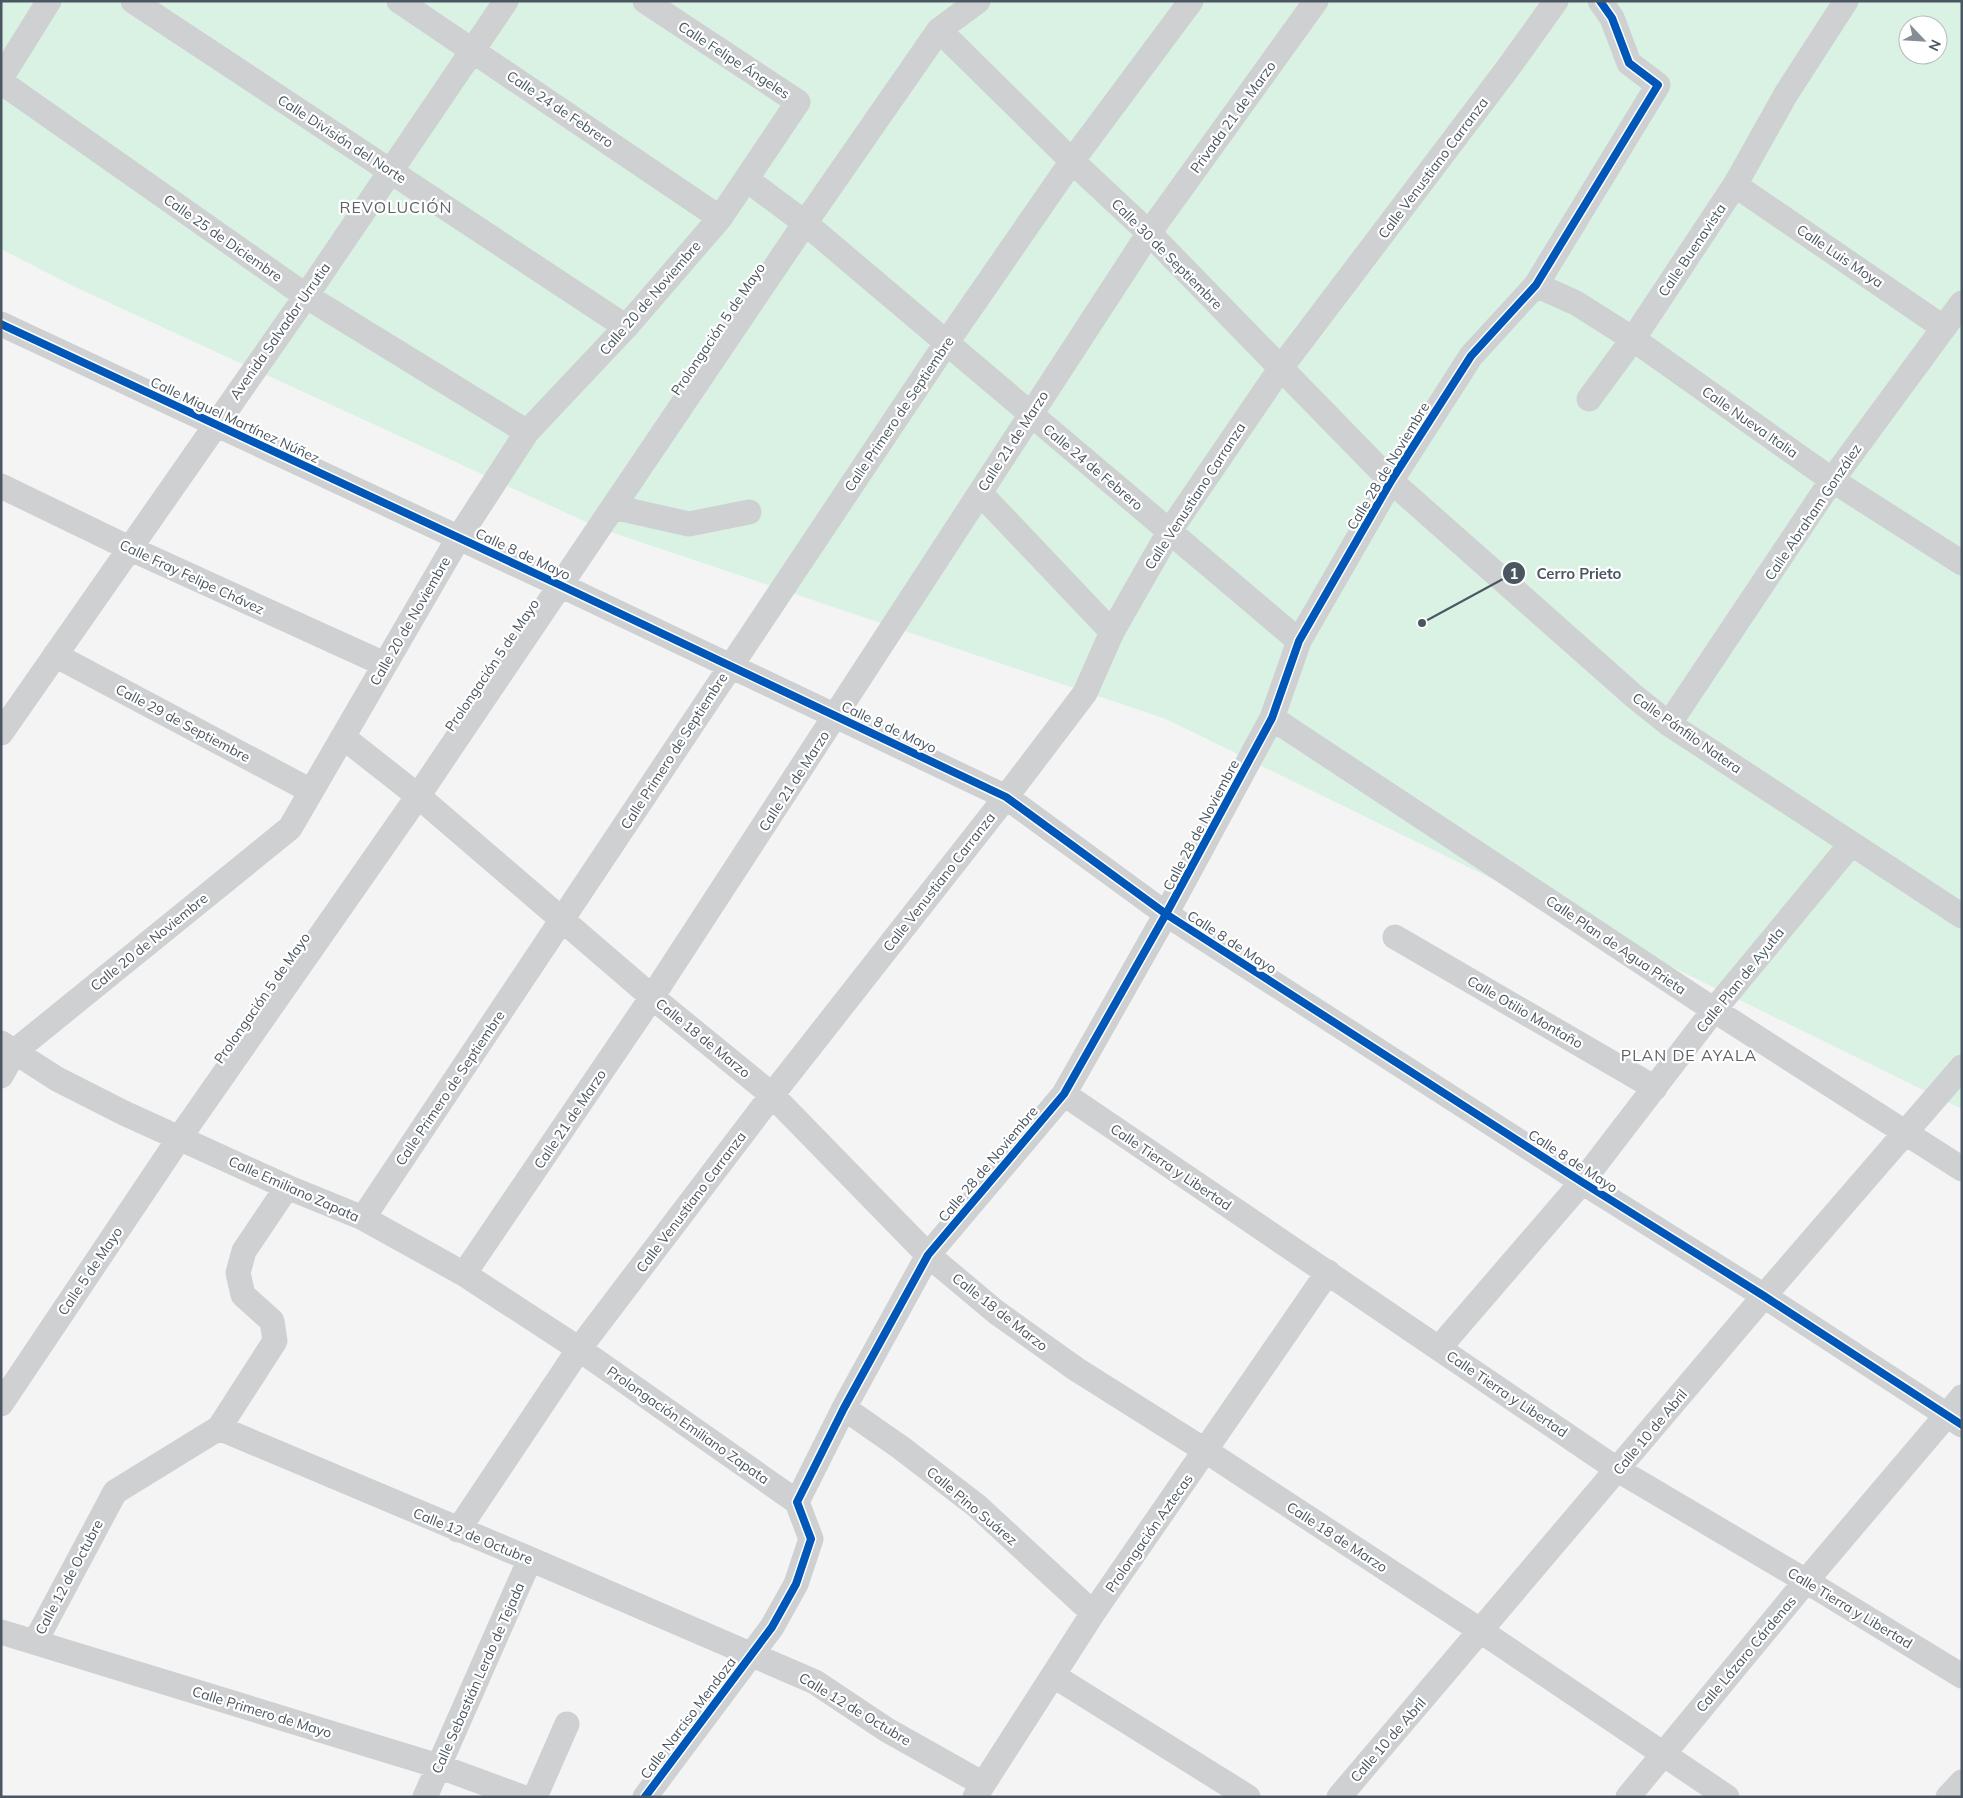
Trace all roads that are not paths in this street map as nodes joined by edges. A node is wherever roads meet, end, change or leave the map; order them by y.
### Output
1 (49, 1) edge
2 (133, 1) edge
3 (399, 1) edge
4 (506, 1) edge
5 (645, 1) edge
6 (978, 1) edge
7 (1191, 1) edge
8 (1316, 1) edge
9 (1556, 1) edge
10 (1600, 1) edge
11 (1846, 1) edge
12 (939, 30) junction
13 (473, 51) junction
14 (1, 78) edge
15 (1, 82) edge
16 (798, 102) joint
17 (1072, 161) junction
18 (390, 171) junction
19 (746, 179) junction
20 (1735, 185) junction
21 (720, 218) junction
22 (805, 223) junction
23 (1149, 233) junction
24 (1536, 285) junction
25 (306, 296) junction
26 (1962, 303) edge
27 (1, 324) edge
28 (626, 327) junction
29 (1944, 328) junction
30 (1633, 338) junction
31 (947, 342) junction
32 (1280, 369) junction
33 (1588, 399) dead end
34 (1031, 414) junction
35 (215, 425) junction
36 (527, 432) junction
37 (1832, 480) junction
38 (1391, 481) junction
39 (1, 486) edge
40 (980, 493) junction
41 (613, 507) junction
42 (749, 512) dead end
43 (1169, 532) junction
44 (459, 538) junction
45 (129, 548) junction
46 (1962, 563) edge
47 (560, 585) junction
48 (1112, 632) junction
49 (1299, 641) junction
50 (55, 655) junction
51 (384, 664) junction
52 (730, 665) junction
53 (836, 716) junction
54 (1272, 718) junction
55 (1669, 724) junction
56 (1, 733) edge
57 (344, 737) junction
58 (312, 791) junction
59 (418, 796) junction
60 (1006, 797) junction
61 (1851, 844) junction
62 (1166, 914) junction
63 (1962, 916) edge
64 (563, 920) junction
65 (1395, 937) dead end
66 (652, 997) junction
67 (1714, 1010) junction
68 (8, 1047) edge
69 (1962, 1067) edge
70 (1, 1076) edge
71 (1655, 1088) junction
72 (772, 1094) junction
73 (1064, 1094) junction
74 (1905, 1132) junction
75 (180, 1137) junction
76 (1962, 1169) edge
77 (1582, 1182) junction
78 (286, 1188) junction
79 (363, 1218) junction
80 (928, 1254) junction
81 (1328, 1272) junction
82 (464, 1274) junction
83 (1764, 1296) junction
84 (1439, 1348) junction
85 (579, 1349) junction
86 (1, 1404) edge
87 (844, 1408) junction
88 (1957, 1412) edge
89 (219, 1428) junction
90 (1206, 1451) junction
91 (1618, 1470) junction
92 (797, 1502) junction
93 (458, 1530) junction
94 (530, 1559) junction
95 (1806, 1581) junction
96 (1093, 1613) junction
97 (1481, 1631) junction
98 (1, 1632) edge
99 (35, 1642) junction
100 (751, 1654) junction
101 (1054, 1676) junction
102 (1962, 1676) edge
103 (567, 1724) dead end
104 (1663, 1755) junction
105 (438, 1766) junction
106 (1962, 1782) edge
107 (979, 1790) edge
108 (425, 1797) edge
109 (522, 1797) edge
110 (535, 1797) edge
111 (645, 1797) edge
112 (1248, 1797) edge
113 (1340, 1797) edge
114 (1628, 1797) edge
115 (1727, 1797) edge
116 (1948, 1797) edge

1 - 14 street
2 - 18 street, Calle División del Norte
3 - 13 street, Calle 24 de Febrero
4 - 13 street, Avenida Salvador Urrutia
5 - 16 street, Calle Felipe Ángeles
6 - 12 street, Prolongación 5 de Mayo
7 - 17 street, Calle Primero de Septiembre
8 - 23 street, Privada 21 de Marzo
9 - 32 street, Calle Venustiano Carranza
10 - 24 street, Calle 28 de Noviembre
11 - 20 street, Calle Buenavista
12 - 17 street, Calle 30 de Septiembre
12 - 22 street, Prolongación 5 de Mayo
13 - 18 street, Avenida Salvador Urrutia
13 - 21 street, Calle 24 de Febrero
15 - 25 street, Calle 25 de Diciembre
16 - 19 street, Calle 20 de Noviembre
17 - 23 street, Calle 30 de Septiembre
17 - 31 street, Calle Primero de Septiembre
18 - 25 street, Avenida Salvador Urrutia
18 - 28 street, Calle División del Norte
19 - 21 street, Calle 20 de Noviembre
19 - 22 street, Calle 24 de Febrero
20 - 29 street, Calle Luis Moya
20 - 30 street, Calle Buenavista
21 - 28 street, Calle 20 de Noviembre
22 - 31 street, Calle 24 de Febrero
22 - 41 street, Prolongación 5 de Mayo
23 - 32 street, Calle 30 de Septiembre
23 - 34 street, Calle 21 de Marzo
24 - 30 street, Calle Nueva Italia
24 - 38 street, Calle 28 de Noviembre
25 - 35 street, Avenida Salvador Urrutia
25 - 36 street, Calle 25 de Diciembre
26 - 29 street, Calle Abraham González
27 - 35 street, Calle Miguel Martínez Núñez
28 - 36 street, Calle 20 de Noviembre
29 - 37 street, Calle Abraham González
30 - 33 street, Calle Buenavista
30 - 37 street, Calle Nueva Italia
31 - 34 street, Calle 24 de Febrero
31 - 52 street, Calle Primero de Septiembre
32 - 38 street, Calle 30 de Septiembre
32 - 43 street, Calle Venustiano Carranza
34 - 40 street, Calle 21 de Marzo
34 - 43 street, Calle 24 de Febrero
35 - 44 street, Calle Miguel Martínez Núñez
35 - 45 street, Avenida Salvador Urrutia
36 - 44 street, Calle 20 de Noviembre
37 - 46 street, Calle Nueva Italia
37 - 55 street, Calle Abraham González
38 - 49 street, Calle 28 de Noviembre
38 - 55 street, Calle Pánfilo Natera
39 - 45 street, Calle Fray Felipe Chávez
40 - 48 street
40 - 53 street, Calle 21 de Marzo
41 - 42 street
41 - 47 street, Prolongación 5 de Mayo
43 - 48 street, Calle Venustiano Carranza
43 - 49 street, Calle 24 de Febrero
44 - 47 street, Calle 8 de Mayo
44 - 51 street, Calle 20 de Noviembre
45 - 50 street, Avenida Salvador Urrutia
45 - 51 street, Calle Fray Felipe Chávez
47 - 52 street, Calle 8 de Mayo
47 - 59 street, Prolongación 5 de Mayo
48 - 60 street, Calle Venustiano Carranza
49 - 54 street, Calle 28 de Noviembre
50 - 56 street, Avenida Salvador Urrutia
50 - 58 street, Calle 29 de Septiembre
51 - 57 street, Calle 20 de Noviembre
52 - 53 street, Calle 8 de Mayo
52 - 64 street, Calle Primero de Septiembre
53 - 60 street, Calle 8 de Mayo
53 - 66 street, Calle 21 de Marzo
54 - 62 street, Calle 28 de Noviembre
54 - 67 street, Calle Plan de Agua Prieta
55 - 61 street, Calle Pánfilo Natera
57 - 58 street, Calle 20 de Noviembre
57 - 59 street, Calle 18 de Marzo
58 - 68 street, Calle 20 de Noviembre
59 - 64 street, Calle 18 de Marzo
59 - 75 street, Prolongación 5 de Mayo
60 - 62 street, Calle 8 de Mayo
60 - 72 street, Calle Venustiano Carranza
61 - 63 street, Calle Pánfilo Natera
61 - 67 street, Calle Plan de Ayutla
62 - 73 street, Calle 28 de Noviembre
62 - 77 street, Calle 8 de Mayo
64 - 66 street, Calle 18 de Marzo
64 - 79 street, Calle Primero de Septiembre
65 - 71 street, Calle Otilio Montaño
66 - 72 street, Calle 18 de Marzo
66 - 82 street, Calle 21 de Marzo
67 - 71 street, Calle Plan de Ayutla
67 - 74 street, Calle Plan de Agua Prieta
68 - 70 street, Calle 20 de Noviembre
68 - 75 street, Calle Emiliano Zapata
69 - 74 street, Calle 10 de Abril
71 - 77 street, Calle Plan de Ayutla
72 - 80 street, Calle 18 de Marzo
72 - 85 street, Calle Venustiano Carranza
73 - 80 street, Calle 28 de Noviembre
73 - 81 street, Calle Tierra y Libertad
74 - 76 street, Calle Plan de Agua Prieta
74 - 83 street, Calle 10 de Abril
75 - 78 street, Calle Emiliano Zapata
75 - 86 street, Calle 5 de Mayo
77 - 83 street, Calle 8 de Mayo
77 - 84 street, Calle Plan de Ayutla
78 - 79 street, Calle Emiliano Zapata
78 - 89 street
79 - 82 street, Calle Emiliano Zapata
80 - 87 street, Calle 28 de Noviembre
80 - 90 street, Calle 18 de Marzo
81 - 84 street, Calle Tierra y Libertad
81 - 90 street, Prolongación Aztecas
82 - 85 street, Calle Emiliano Zapata
83 - 88 street, Calle 8 de Mayo
83 - 91 street, Calle 10 de Abril
84 - 91 street, Calle Tierra y Libertad
85 - 92 street, Prolongación Emiliano Zapata
85 - 93 street, Calle Venustiano Carranza
87 - 92 street, Calle 28 de Noviembre
87 - 96 street, Calle Pino Suárez
88 - 95 street, Calle Lázaro Cárdenas
89 - 93 street, Calle 12 de Octubre
89 - 99 street, Calle 12 de Octubre
90 - 96 street, Prolongación Aztecas
90 - 97 street, Calle 18 de Marzo
91 - 95 street, Calle Tierra y Libertad
91 - 97 street, Calle 10 de Abril
92 - 100 street
93 - 94 street, Calle 12 de Octubre
94 - 100 street, Calle 12 de Octubre
94 - 105 street, Calle Sebastián Lerdo de Tejada
95 - 102 street, Calle Tierra y Libertad
95 - 104 street, Calle Lázaro Cárdenas
96 - 101 street, Prolongación Aztecas
97 - 104 street, Calle 18 de Marzo
97 - 113 street, Calle 10 de Abril
98 - 99 street, Calle Primero de Mayo
99 - 105 street, Calle Primero de Mayo
100 - 107 street, Calle 12 de Octubre
100 - 111 street, Calle Narciso Mendoza
101 - 107 street, Prolongación Aztecas
101 - 112 street
103 - 110 street
104 - 114 street, Calle Lázaro Cárdenas
104 - 115 street, Calle 18 de Marzo
105 - 108 street, Calle Sebastián Lerdo de Tejada
105 - 109 street, Calle Primero de Mayo
106 - 116 street

